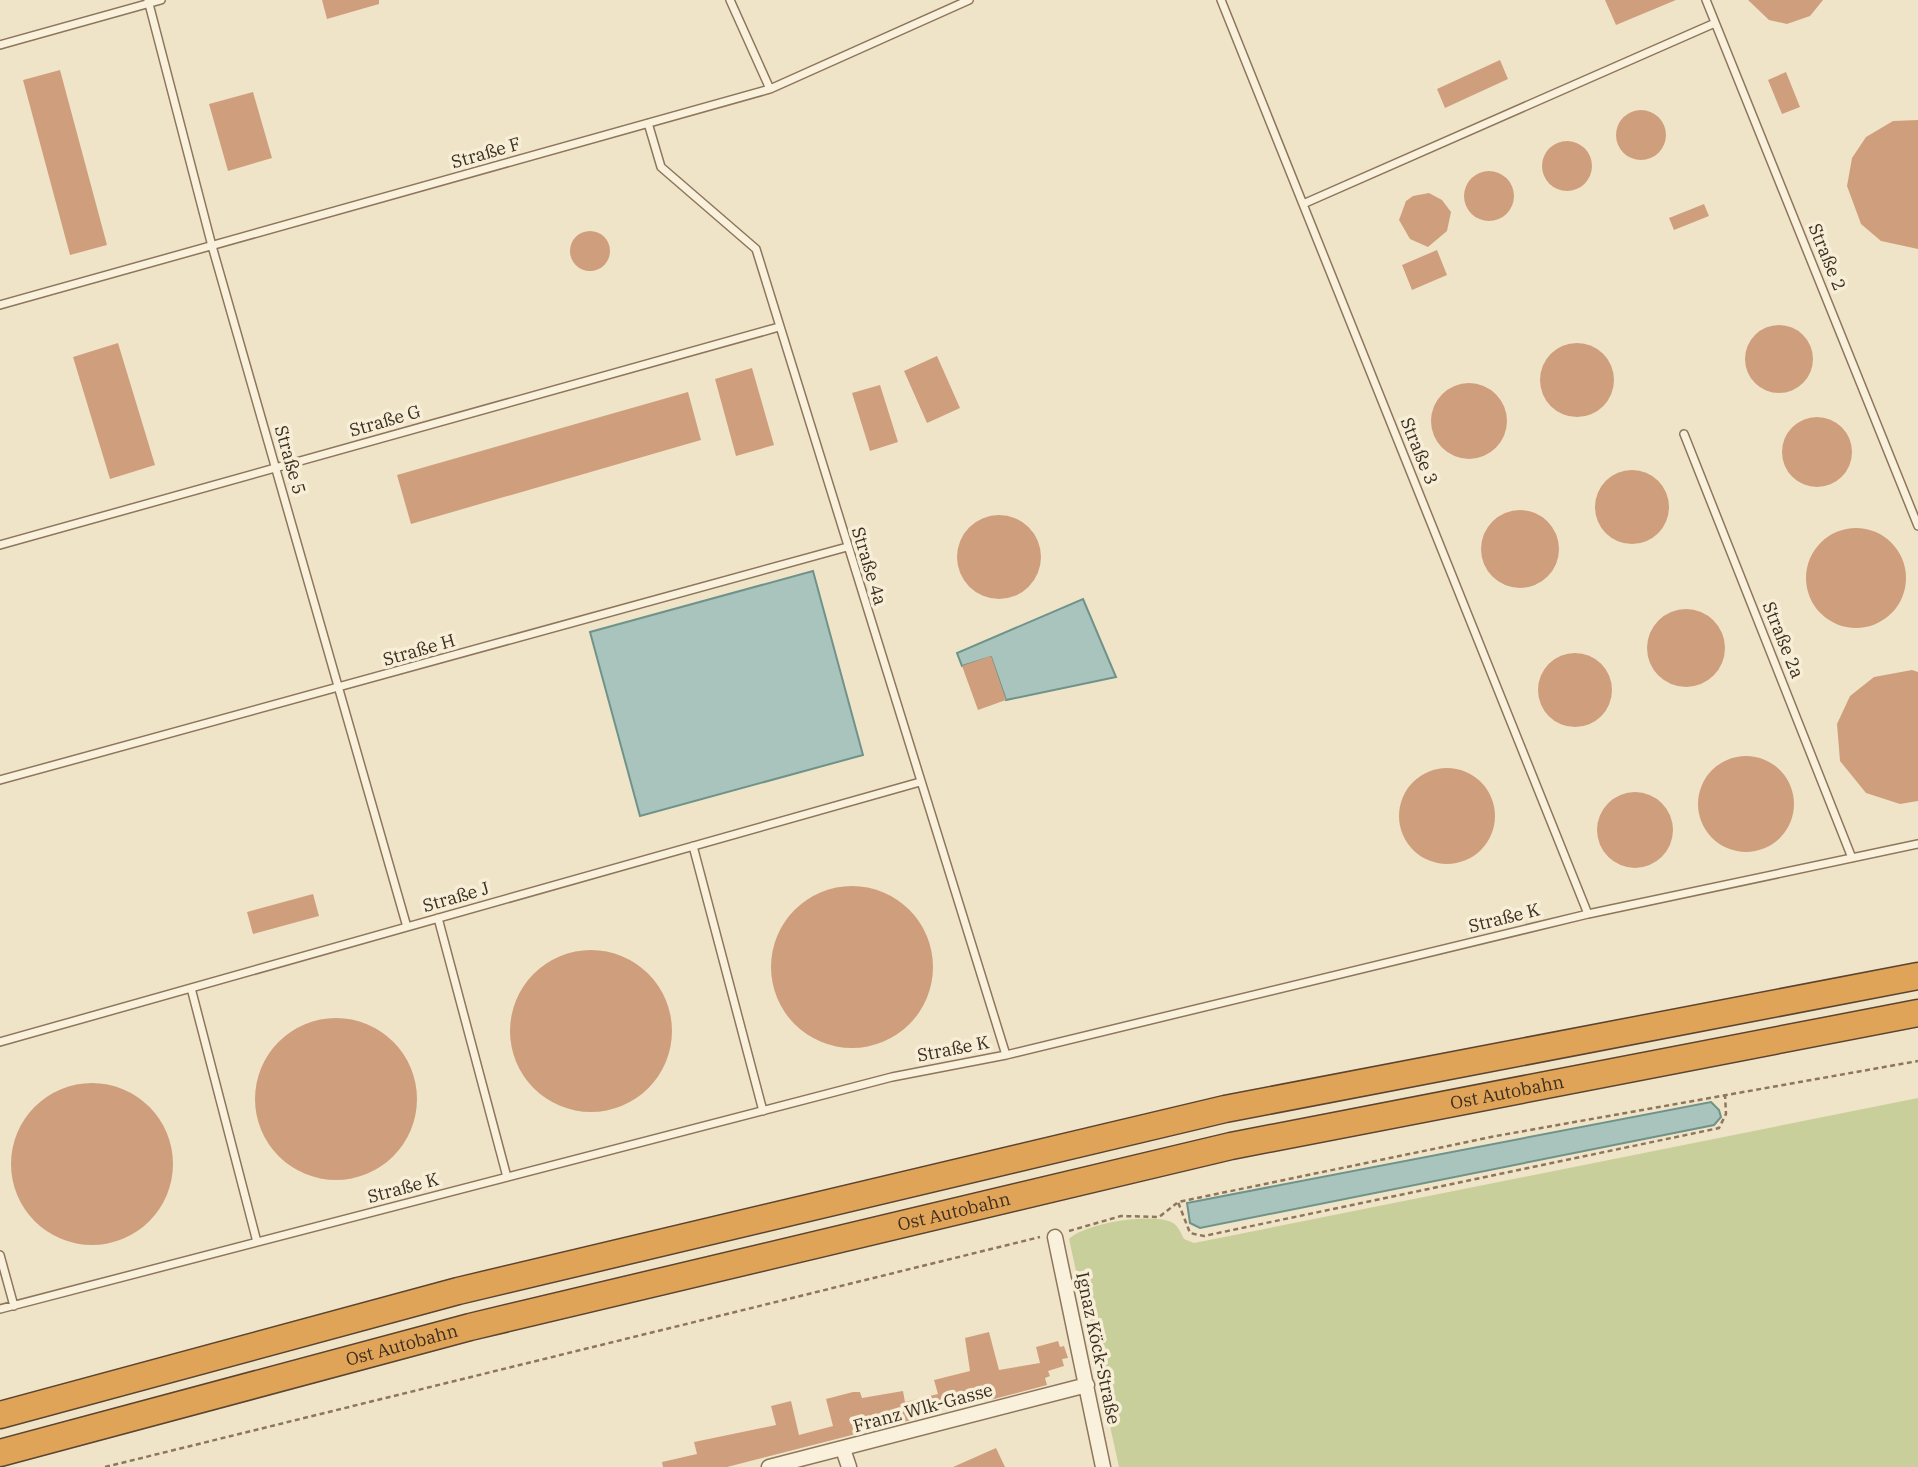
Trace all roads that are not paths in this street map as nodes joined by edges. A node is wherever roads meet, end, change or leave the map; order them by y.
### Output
1 (160, 0) edge
2 (730, 0) edge
3 (969, 0) edge
4 (1221, 0) edge
5 (1706, 0) edge
6 (148, 2) edge
7 (1716, 23) junction
8 (0, 45) edge
9 (770, 89) junction
10 (648, 124) junction
11 (1303, 204) junction
12 (212, 246) junction
13 (0, 305) edge
14 (779, 327) junction
15 (1684, 434) dead end
16 (276, 467) junction
17 (1918, 526) edge
18 (0, 545) edge
19 (847, 547) junction
20 (340, 688) junction
21 (0, 780) edge
22 (920, 782) junction
23 (1918, 844) edge
24 (693, 846) junction
25 (1852, 858) junction
26 (1588, 914) junction
27 (438, 918) junction
28 (407, 927) junction
29 (1918, 976) edge
30 (191, 988) junction
31 (1918, 1013) edge
32 (0, 1042) edge
33 (1006, 1055) junction
34 (763, 1111) junction
35 (507, 1177) junction
36 (1055, 1237) road end
37 (257, 1242) junction
38 (0, 1255) edge
39 (14, 1306) junction
40 (0, 1309) edge
41 (1087, 1385) junction
42 (0, 1415) edge
43 (843, 1449) junction
44 (0, 1453) edge
45 (769, 1467) edge
46 (849, 1467) edge
47 (1103, 1467) edge

1 - 6 lane
2 - 9 lane
3 - 9 lane, Straße F
4 - 11 lane, Straße 3
5 - 7 lane, Straße 2
6 - 8 lane
6 - 12 lane, Straße 5
7 - 11 lane
7 - 17 lane, Straße 2
9 - 10 lane, Straße F
10 - 12 lane, Straße F
10 - 14 lane, Straße 4a
11 - 26 lane, Straße 3
12 - 13 lane, Straße F
12 - 16 lane, Straße 5
14 - 16 lane, Straße G
14 - 19 lane, Straße 4a
15 - 25 lane, Straße 2a
16 - 18 lane, Straße G
16 - 20 lane, Straße 5
19 - 20 lane, Straße H
19 - 22 lane, Straße 4a
20 - 21 lane, Straße H
20 - 28 lane, Straße 5
22 - 24 lane, Straße J
22 - 33 lane, Straße 4a
23 - 25 lane, Straße K
24 - 27 lane, Straße J
24 - 34 lane
25 - 26 lane, Straße K
26 - 33 lane, Straße K
27 - 28 lane, Straße J
27 - 35 lane
28 - 30 lane, Straße J
29 - 42 highway
30 - 32 lane, Straße J
30 - 37 lane
31 - 44 highway, Ost Autobahn
33 - 34 lane, Straße K
34 - 35 lane, Straße K
35 - 37 lane, Straße K
36 - 41 street, Ignaz Köck-Straße
37 - 39 lane, Straße K
38 - 39 lane
39 - 40 lane, Straße K
41 - 43 street, Franz Wlk-Gasse
41 - 47 street, Ignaz Köck-Straße
43 - 45 street, Franz Wlk-Gasse
43 - 46 street

